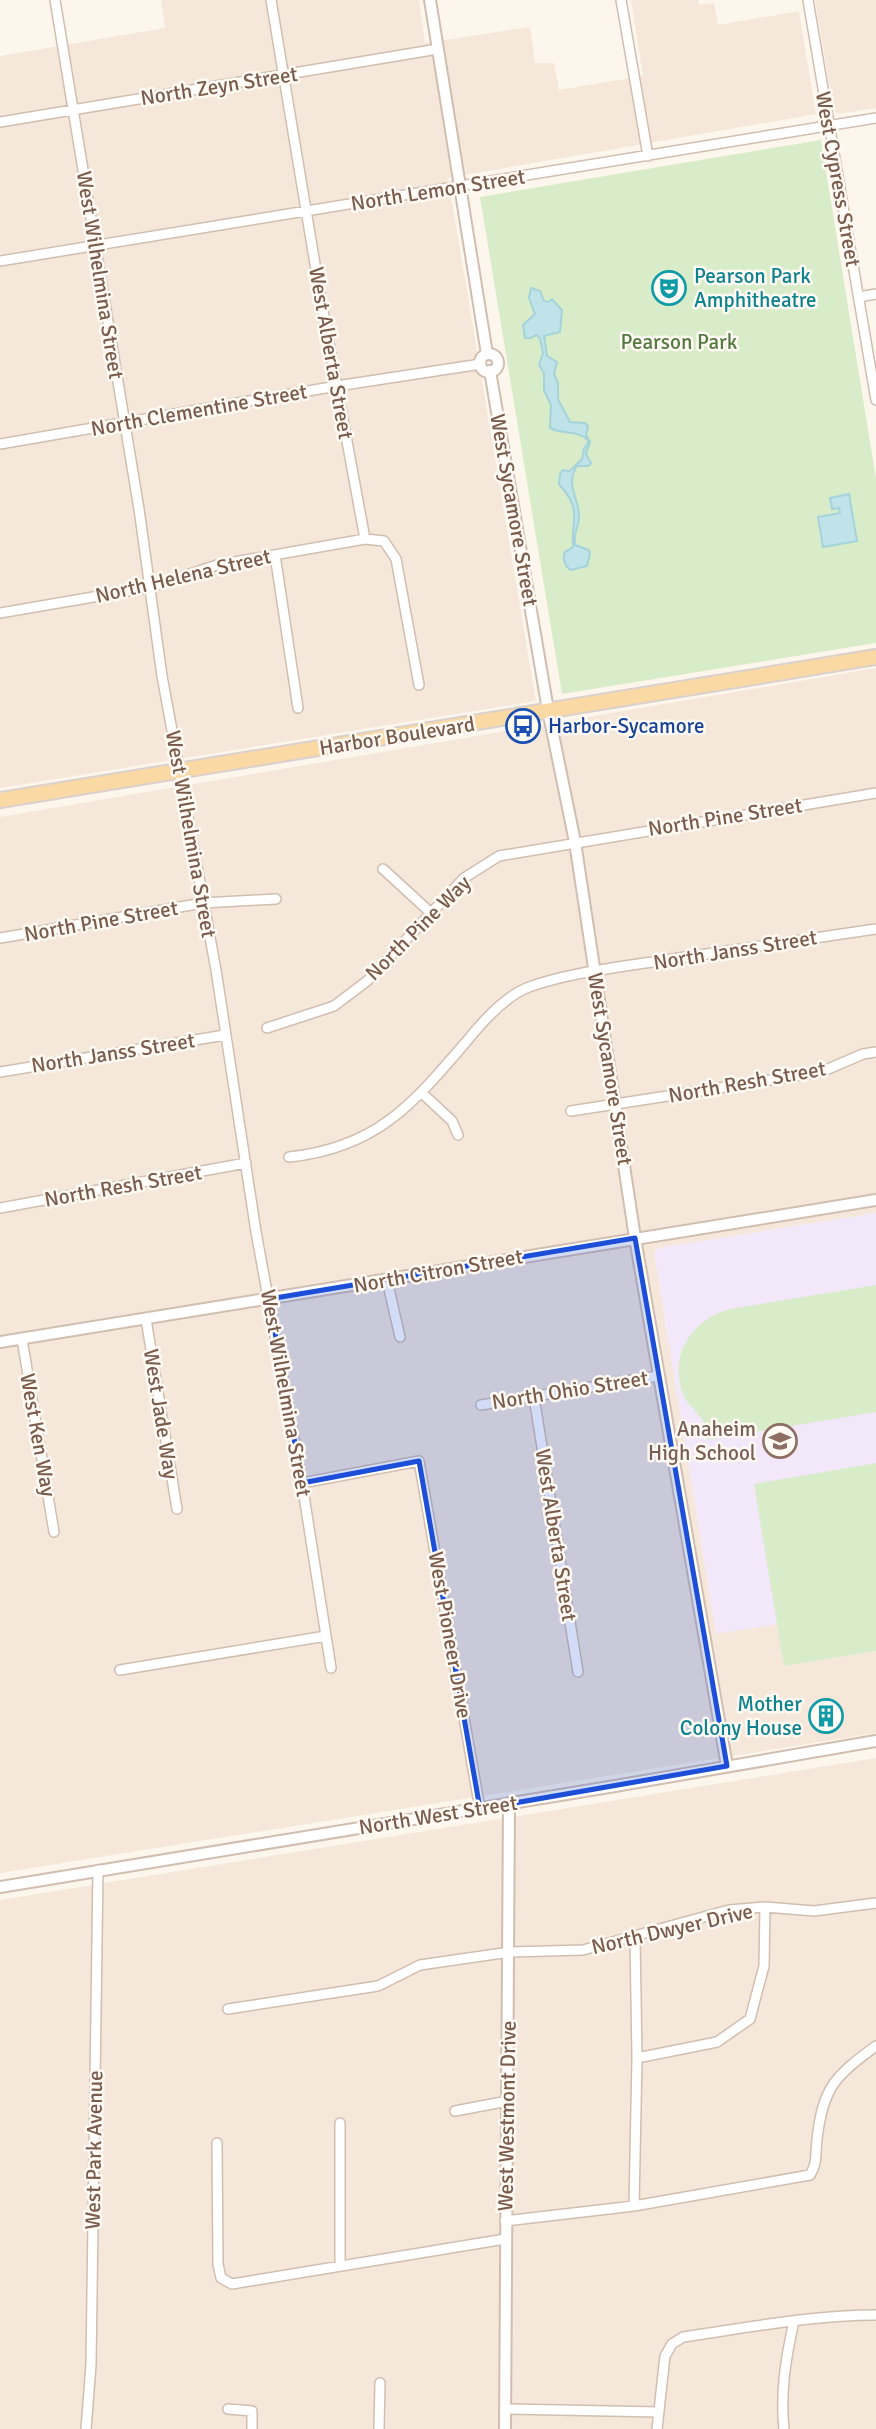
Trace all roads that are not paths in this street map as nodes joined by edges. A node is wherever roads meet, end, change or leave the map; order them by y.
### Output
1 (55, 0) edge
2 (271, 0) edge
3 (430, 0) edge
4 (621, 0) edge
5 (808, 0) edge
6 (438, 49) junction
7 (285, 76) junction
8 (73, 110) junction
9 (876, 118) edge
10 (0, 122) edge
11 (829, 126) junction
12 (648, 156) junction
13 (460, 187) junction
14 (306, 211) junction
15 (96, 246) junction
16 (0, 261) edge
17 (876, 294) edge
18 (859, 297) junction
19 (484, 359) junction
20 (337, 386) junction
21 (876, 400) edge
22 (123, 423) junction
23 (0, 444) edge
24 (365, 539) junction
25 (275, 555) junction
26 (151, 587) junction
27 (0, 613) edge
28 (876, 657) edge
29 (419, 685) dead end
30 (298, 708) dead end
31 (548, 710) junction
32 (181, 772) junction
33 (876, 793) edge
34 (0, 800) edge
35 (575, 842) junction
36 (383, 869) dead end
37 (276, 899) dead end
38 (203, 904) junction
39 (431, 913) junction
40 (876, 929) edge
41 (0, 938) edge
42 (595, 971) junction
43 (267, 1028) dead end
44 (225, 1035) junction
45 (876, 1052) edge
46 (0, 1072) edge
47 (422, 1093) junction
48 (616, 1105) junction
49 (571, 1111) dead end
50 (458, 1135) dead end
51 (289, 1157) dead end
52 (246, 1163) junction
53 (876, 1200) edge
54 (0, 1208) edge
55 (635, 1238) junction
56 (387, 1280) junction
57 (270, 1299) junction
58 (146, 1319) junction
59 (400, 1337) dead end
60 (22, 1339) junction
61 (0, 1342) edge
62 (658, 1376) junction
63 (534, 1398) junction
64 (481, 1405) dead end
65 (302, 1483) junction
66 (177, 1509) dead end
67 (54, 1532) dead end
68 (326, 1636) junction
69 (331, 1668) dead end
70 (120, 1670) dead end
71 (578, 1672) dead end
72 (876, 1741) edge
73 (727, 1766) junction
74 (509, 1804) junction
75 (480, 1809) junction
76 (97, 1870) junction
77 (0, 1886) edge
78 (876, 1903) edge
79 (765, 1907) junction
80 (635, 1938) junction
81 (510, 1952) junction
82 (228, 2009) dead end
83 (876, 2046) edge
84 (637, 2058) junction
85 (508, 2101) junction
86 (455, 2111) dead end
87 (340, 2123) dead end
88 (217, 2143) dead end
89 (634, 2206) junction
90 (505, 2221) junction
91 (505, 2239) junction
92 (340, 2266) junction
93 (876, 2315) edge
94 (794, 2320) junction
95 (380, 2383) dead end
96 (228, 2409) dead end
97 (505, 2409) junction
98 (659, 2412) junction
99 (86, 2429) edge
100 (252, 2429) edge
101 (379, 2429) edge
102 (505, 2429) edge
103 (657, 2429) edge
104 (784, 2429) edge

1 - 8 street, West Wilhelmina Street
2 - 7 street, West Alberta Street
3 - 6 street, West Sycamore Street
4 - 12 street
5 - 11 street, West Cypress Street
6 - 7 street, North Zeyn Street
6 - 13 street, West Sycamore Street
7 - 8 street, North Zeyn Street
7 - 14 street, West Alberta Street
8 - 10 street, North Zeyn Street
8 - 15 street, West Wilhelmina Street
9 - 11 street, North Lemon Street
11 - 12 street, North Lemon Street
11 - 18 street, West Cypress Street
12 - 13 street, North Lemon Street
13 - 14 street, North Lemon Street
13 - 19 street, West Sycamore Street
14 - 15 street, North Lemon Street
14 - 20 street, West Alberta Street
15 - 16 street, North Lemon Street
15 - 22 street, West Wilhelmina Street
17 - 18 street
18 - 21 street, West Cypress Street
19 - 20 street, North Clementine Street
19 - 31 street, West Sycamore Street
20 - 22 street, North Clementine Street
20 - 24 street, West Alberta Street
22 - 23 street, North Clementine Street
22 - 26 street, West Wilhelmina Street
24 - 25 street, North Helena Street
24 - 29 street
25 - 26 street, North Helena Street
25 - 30 street
26 - 27 street, North Helena Street
26 - 32 street, West Wilhelmina Street
28 - 31 main road, Harbor Boulevard
31 - 32 main road, Harbor Boulevard
31 - 35 street, West Sycamore Street
32 - 34 main road, Harbor Boulevard
32 - 38 street, West Wilhelmina Street
33 - 35 street, North Pine Street
35 - 39 street, North Pine Way
35 - 42 street, West Sycamore Street
36 - 39 street
37 - 38 street, North Pine Street
38 - 41 street, North Pine Street
38 - 44 street, West Wilhelmina Street
39 - 43 street, North Pine Way
40 - 42 street, North Janss Street
42 - 47 street, North Janss Street
42 - 48 street, West Sycamore Street
44 - 46 street, North Janss Street
44 - 52 street, West Wilhelmina Street
45 - 48 street, North Resh Street
47 - 50 street
47 - 51 street, North Janss Street
48 - 49 street, North Resh Street
48 - 55 street, West Sycamore Street
52 - 54 street, North Resh Street
52 - 57 street, West Wilhelmina Street
53 - 55 street, North Citron Street
55 - 56 street, North Citron Street
55 - 62 street, West Sycamore Street
56 - 57 street, North Citron Street
56 - 59 street
57 - 58 street, North Citron Street
57 - 65 street, West Wilhelmina Street
58 - 60 street, North Citron Street
58 - 66 street, West Jade Way
60 - 61 street, North Citron Street
60 - 67 street, West Ken Way
62 - 63 street, North Ohio Street
62 - 73 street, West Sycamore Street
63 - 64 street, North Ohio Street
63 - 71 street, West Alberta Street
65 - 68 street, West Wilhelmina Street
65 - 75 street, West Pioneer Drive
68 - 69 street, West Wilhelmina Street
68 - 70 street
72 - 73 street, North West Street
73 - 74 street, North West Street
74 - 75 street, North West Street
74 - 81 street, West Westmont Drive
75 - 76 street, North West Street
76 - 77 street, North West Street
76 - 99 street, West Park Avenue
78 - 79 street, North Dwyer Drive
79 - 80 street, North Dwyer Drive
79 - 84 street
80 - 81 street, North Dwyer Drive
80 - 84 street
81 - 82 street, North Dwyer Drive
81 - 85 street, West Westmont Drive
83 - 89 street
84 - 89 street
85 - 86 street
85 - 90 street, West Westmont Drive
87 - 92 street
88 - 92 street
89 - 90 street
90 - 91 street, West Westmont Drive
91 - 92 street
91 - 97 street, West Westmont Drive
93 - 94 street
94 - 98 street
94 - 104 street
95 - 101 street
96 - 100 street
97 - 98 street
97 - 102 street, West Westmont Drive
98 - 103 street

